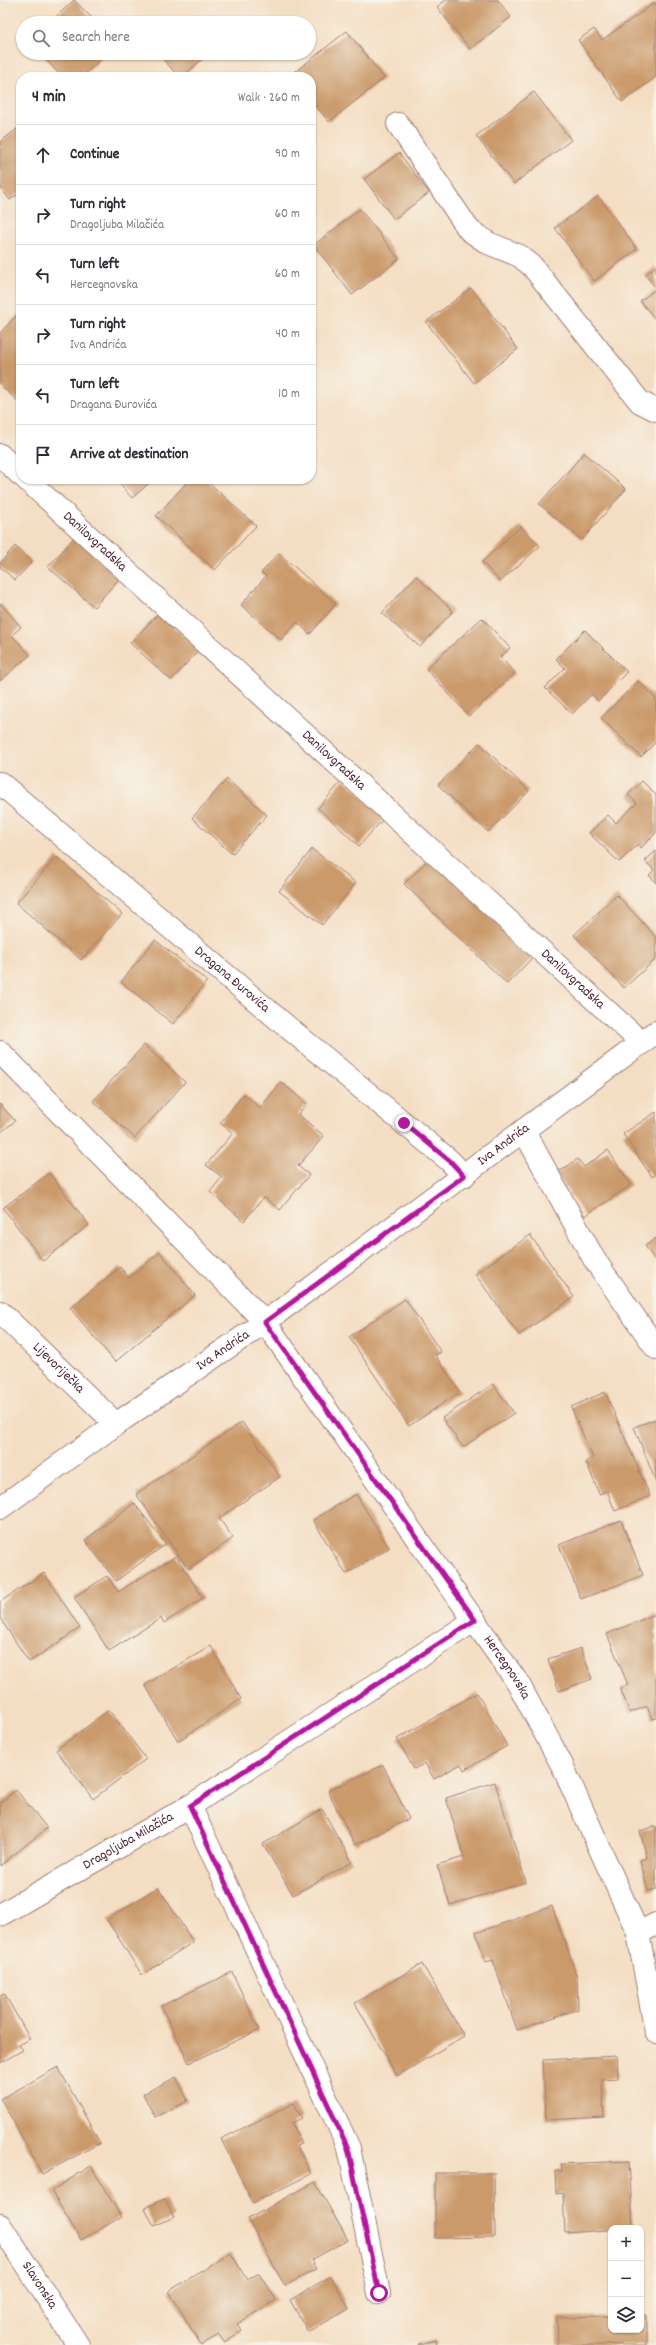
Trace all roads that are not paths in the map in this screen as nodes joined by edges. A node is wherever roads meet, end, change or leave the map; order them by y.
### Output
1 (398, 124) dead end
2 (656, 410) edge
3 (0, 455) edge
4 (16, 470) edge
5 (32, 484) edge
6 (0, 782) edge
7 (649, 1037) edge
8 (0, 1052) edge
9 (524, 1131) junction
10 (464, 1176) junction
11 (0, 1312) edge
12 (265, 1322) junction
13 (656, 1348) edge
14 (116, 1424) junction
15 (0, 1508) edge
16 (475, 1620) junction
17 (190, 1806) junction
18 (0, 1915) edge
19 (647, 1928) edge
20 (656, 2032) edge
21 (0, 2225) edge
22 (379, 2293) dead end
23 (78, 2345) edge

1 - 2 street
3 - 4 street
5 - 7 street, Danilovgradska
6 - 10 street, Dragana Đurovića
7 - 9 street, Iva Andrića
8 - 12 street, Hercegnovska
9 - 10 street, Iva Andrića
9 - 13 street
10 - 12 street, Iva Andrića
11 - 14 street, Lijevoriječka
12 - 14 street, Iva Andrića
12 - 16 street, Hercegnovska
14 - 15 street, Iva Andrića
16 - 17 street, Dragoljuba Milačića
16 - 19 street, Hercegnovska
17 - 18 street, Dragoljuba Milačića
17 - 22 street
19 - 20 street, Hercegnovska
21 - 23 street, Slavonska

